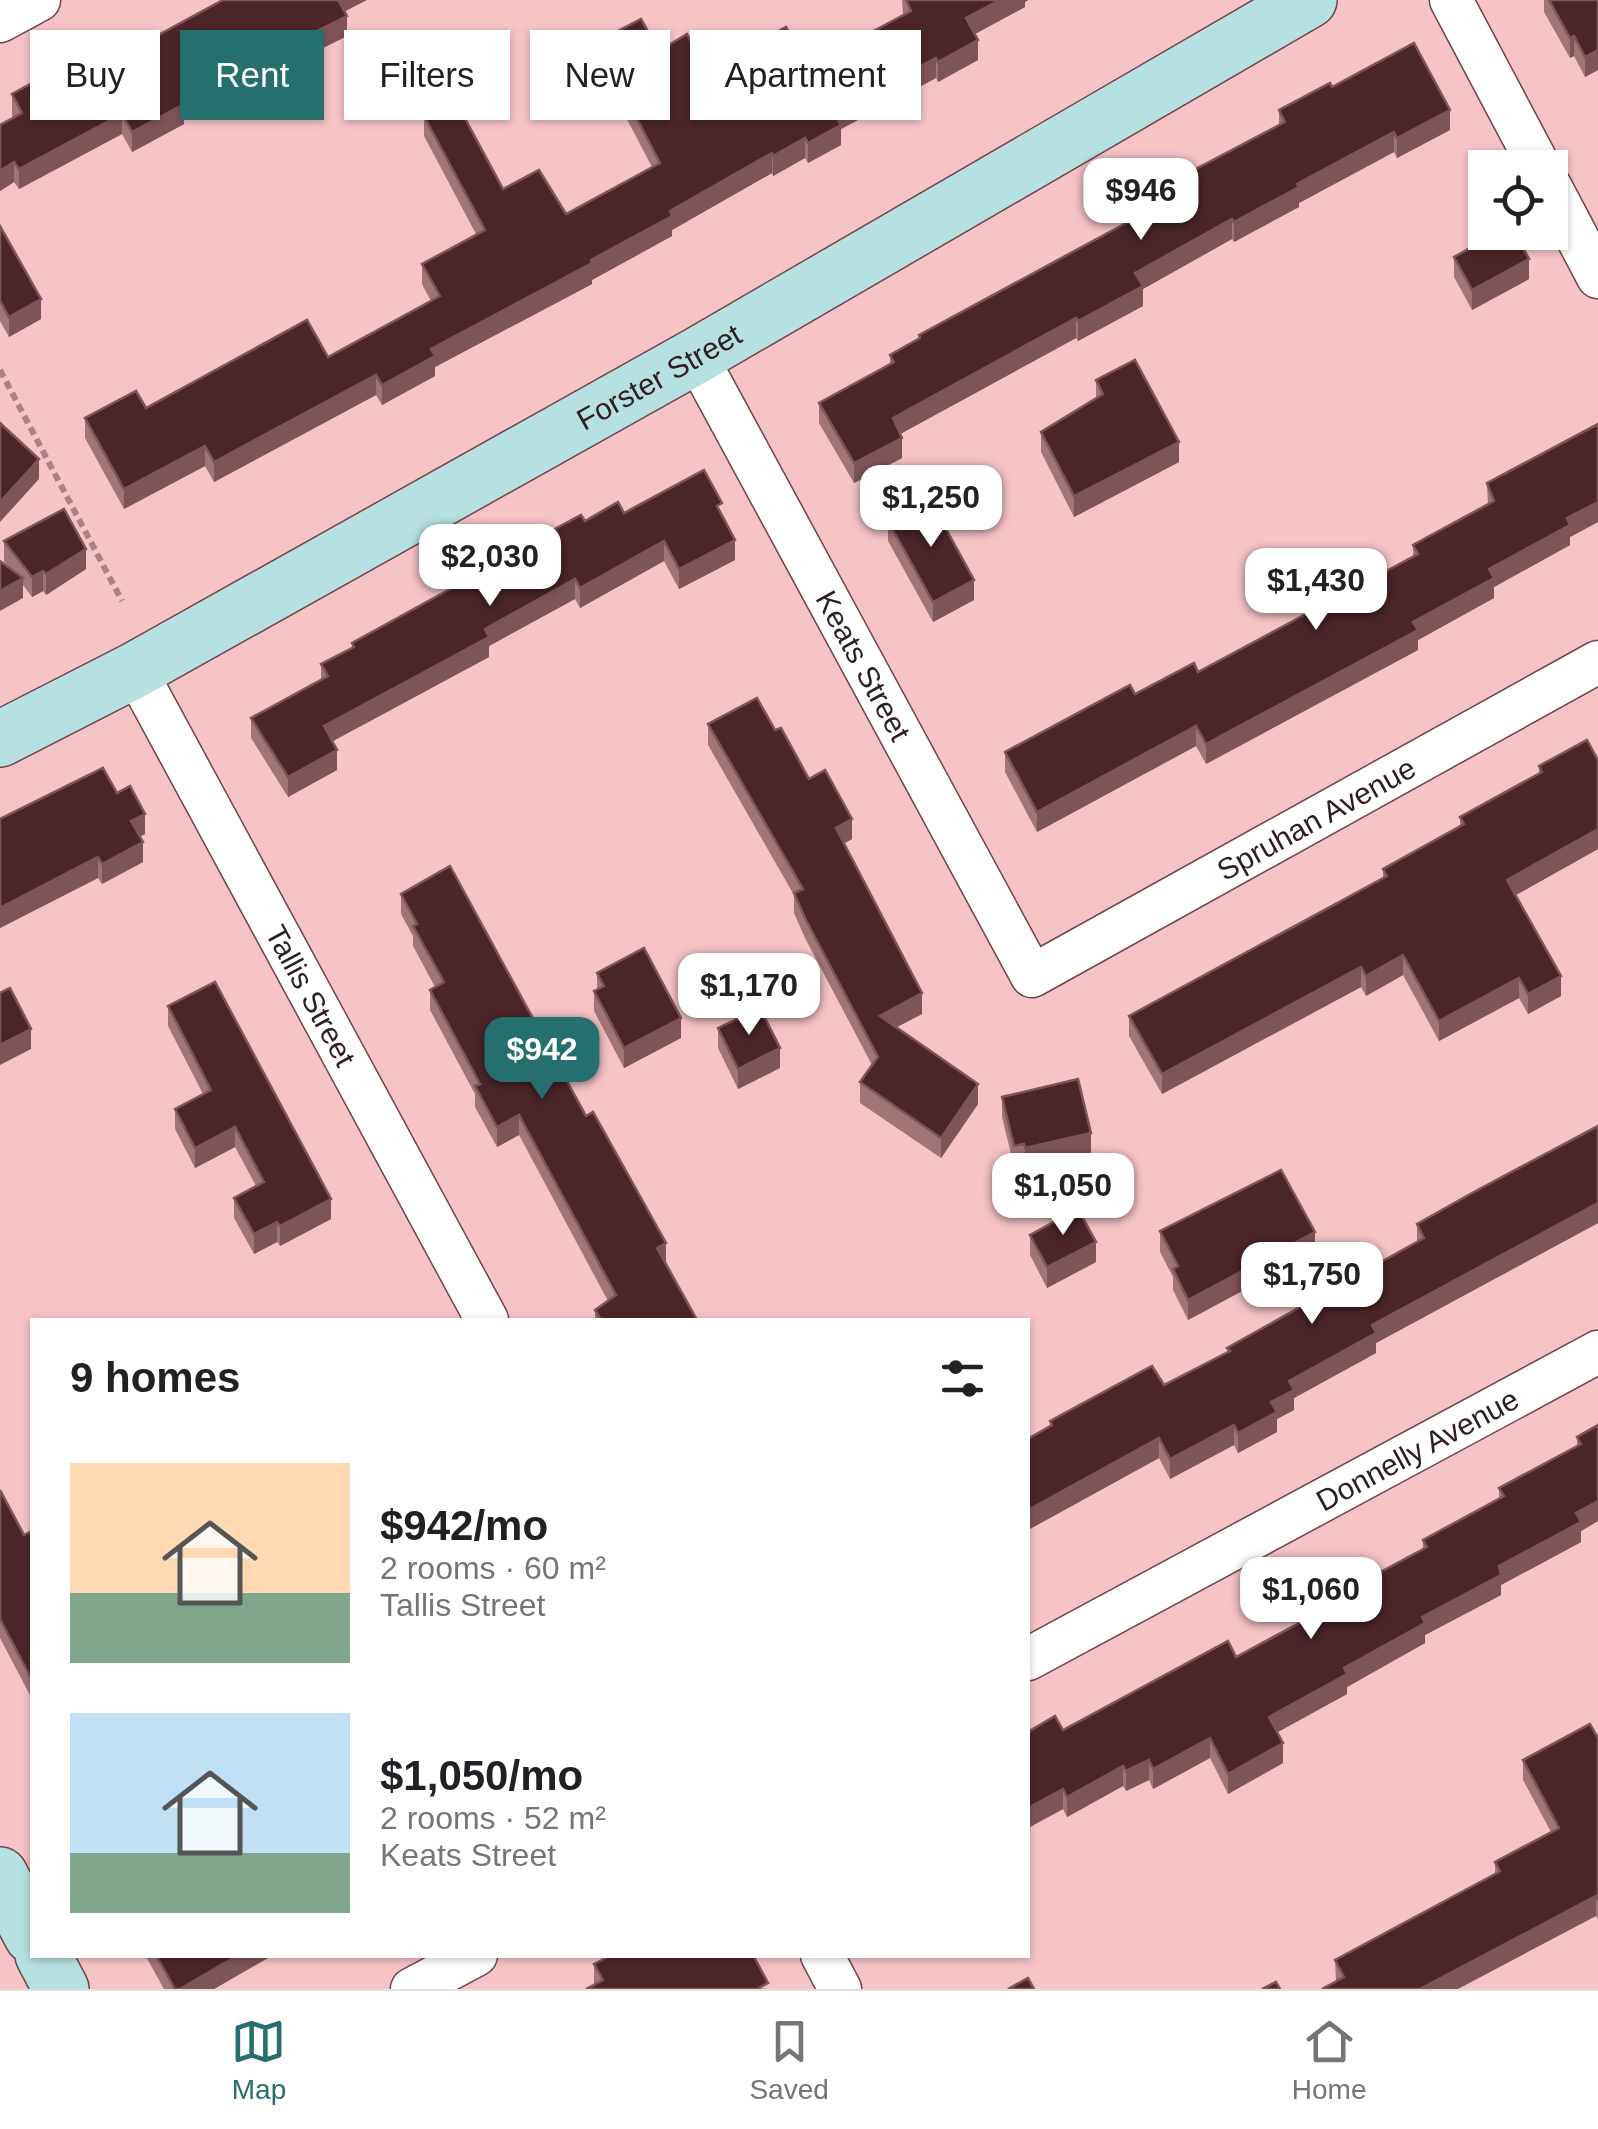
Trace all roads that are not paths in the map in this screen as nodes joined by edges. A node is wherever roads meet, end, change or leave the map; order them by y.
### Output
1 (39, 0) edge
2 (1309, 0) edge
3 (1451, 0) edge
4 (0, 21) edge
5 (1530, 150) edge
6 (1568, 220) edge
7 (1598, 277) edge
8 (696, 356) junction
9 (1598, 662) edge
10 (136, 670) junction
11 (0, 739) edge
12 (1032, 976) joint
13 (485, 1318) edge
14 (1598, 1352) edge
15 (1030, 1658) edge
16 (0, 1875) edge
17 (30, 1932) edge
18 (45, 1958) edge
19 (470, 1958) edge
20 (824, 1958) edge
21 (61, 1989) edge
22 (412, 1989) edge
23 (840, 1989) edge

1 - 4 street
2 - 8 street, Forster Street
3 - 5 street
6 - 7 street
8 - 10 street, Forster Street
8 - 12 street, Keats Street
9 - 12 street, Spruhan Avenue
10 - 11 street, Forster Street
10 - 13 street, Tallis Street
14 - 15 street, Donnelly Avenue
16 - 17 street
18 - 21 street
19 - 22 street
20 - 23 street

